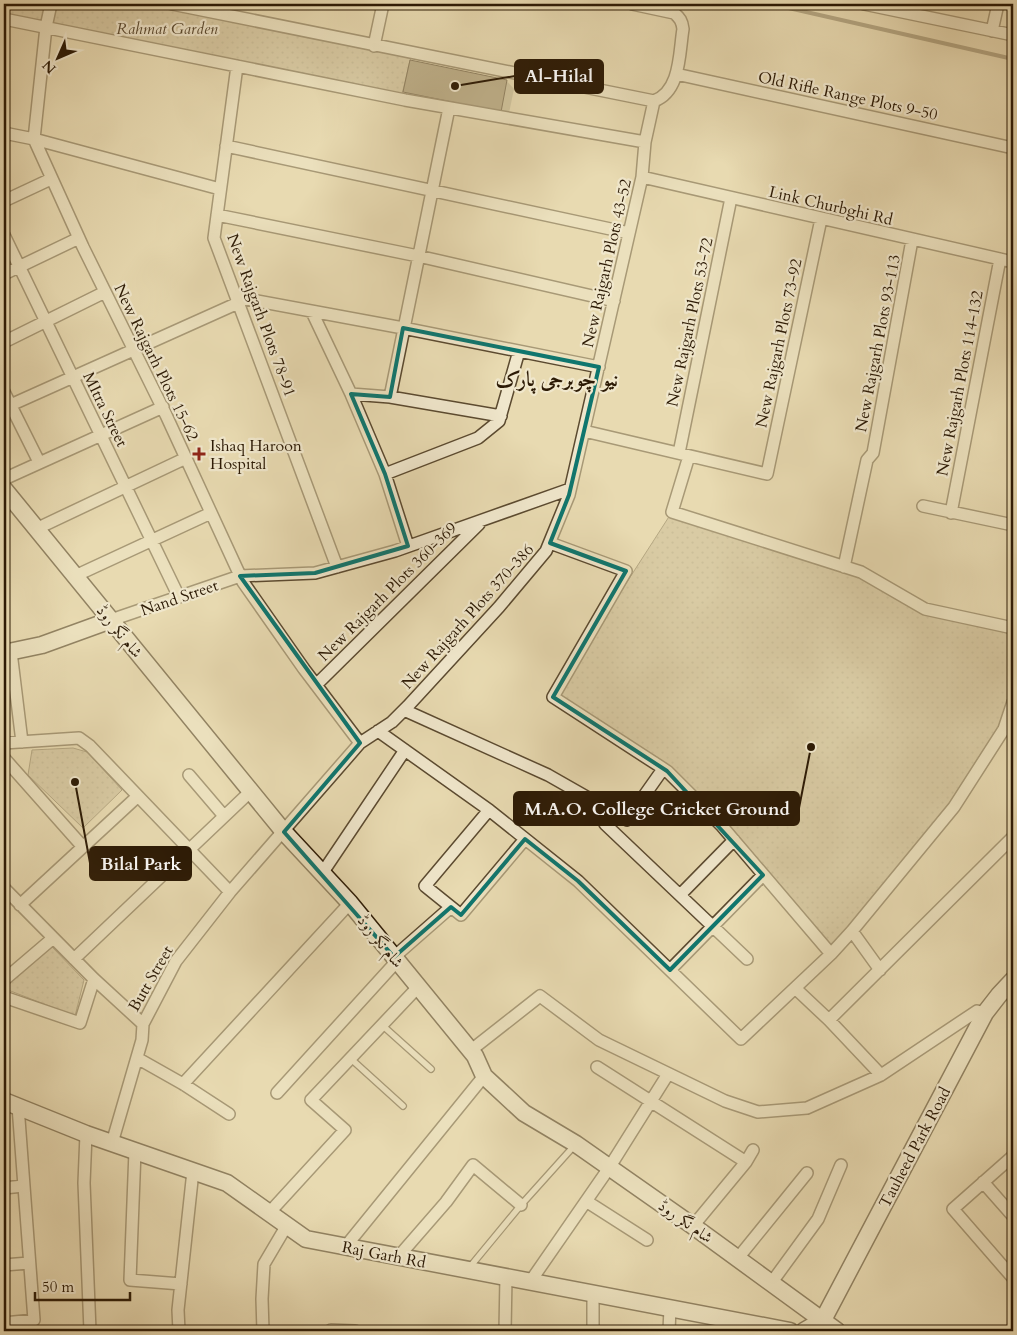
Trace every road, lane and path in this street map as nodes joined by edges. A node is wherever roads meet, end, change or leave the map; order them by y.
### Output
1 (51, 4) edge
2 (172, 4) edge
3 (383, 4) edge
4 (632, 4) edge
5 (864, 4) edge
6 (998, 4) edge
7 (4, 19) edge
8 (46, 27) junction
9 (992, 31) junction
10 (1013, 35) edge
11 (374, 46) junction
12 (237, 66) junction
13 (676, 74) junction
14 (654, 101) junction
15 (449, 108) junction
16 (4, 133) edge
17 (34, 139) junction
18 (645, 142) junction
19 (226, 146) junction
20 (1013, 148) edge
21 (642, 176) junction
22 (51, 179) junction
23 (220, 189) junction
24 (431, 190) junction
25 (731, 198) junction
26 (4, 201) edge
27 (217, 215) junction
28 (821, 219) junction
29 (629, 233) junction
30 (4, 235) edge
31 (79, 238) junction
32 (912, 240) junction
33 (418, 256) junction
34 (1000, 259) junction
35 (1013, 262) edge
36 (19, 267) junction
37 (4, 274) edge
38 (105, 292) junction
39 (237, 300) junction
40 (614, 301) junction
41 (312, 312) junction
42 (45, 321) junction
43 (403, 328) junction
44 (4, 342) edge
45 (134, 349) junction
46 (519, 351) junction
47 (599, 367) junction
48 (72, 377) junction
49 (4, 392) edge
50 (351, 394) junction
51 (390, 396) junction
52 (7, 406) edge
53 (163, 407) junction
54 (500, 416) junction
55 (584, 431) junction
56 (100, 435) junction
57 (684, 454) junction
58 (186, 458) junction
59 (39, 462) junction
60 (384, 474) junction
61 (4, 479) edge
62 (125, 487) junction
63 (4, 489) edge
64 (570, 489) junction
65 (923, 506) dead end
66 (951, 513) junction
67 (212, 514) junction
68 (482, 521) junction
69 (1013, 525) edge
70 (36, 529) junction
71 (152, 541) junction
72 (550, 543) junction
73 (408, 546) junction
74 (338, 567) junction
75 (844, 567) junction
76 (76, 576) junction
77 (240, 576) junction
78 (179, 596) junction
79 (111, 620) junction
80 (1013, 628) edge
81 (7, 652) edge
82 (316, 684) junction
83 (1013, 702) edge
84 (404, 710) junction
85 (1009, 727) edge
86 (378, 730) junction
87 (22, 742) junction
88 (4, 743) edge
89 (360, 743) junction
90 (406, 750) junction
91 (4, 758) edge
92 (663, 769) junction
93 (189, 775) dead end
94 (252, 790) junction
95 (138, 796) junction
96 (489, 810) junction
97 (224, 816) junction
98 (604, 824) dead end
99 (284, 832) junction
100 (1013, 837) edge
101 (525, 839) junction
102 (734, 840) junction
103 (83, 847) junction
104 (188, 849) junction
105 (323, 872) junction
106 (763, 875) junction
107 (4, 888) edge
108 (230, 892) junction
109 (680, 895) junction
110 (350, 903) junction
111 (20, 905) junction
112 (451, 907) junction
113 (713, 926) junction
114 (852, 931) junction
115 (52, 939) junction
116 (831, 954) junction
117 (74, 959) junction
118 (396, 959) junction
119 (746, 959) dead end
120 (670, 970) junction
121 (880, 970) junction
122 (94, 979) junction
123 (4, 980) edge
124 (1013, 980) edge
125 (418, 987) junction
126 (795, 988) junction
127 (4, 997) edge
128 (985, 1013) junction
129 (829, 1020) junction
130 (142, 1024) junction
131 (382, 1025) junction
132 (470, 1051) junction
133 (137, 1058) junction
134 (350, 1058) junction
135 (597, 1067) dead end
136 (431, 1069) dead end
137 (668, 1074) junction
138 (881, 1075) junction
139 (484, 1076) junction
140 (183, 1084) junction
141 (277, 1093) dead end
142 (651, 1101) junction
143 (11, 1103) edge
144 (403, 1106) dead end
145 (229, 1114) dead end
146 (86, 1134) junction
147 (112, 1142) junction
148 (576, 1144) junction
149 (753, 1150) dead end
150 (135, 1151) junction
151 (1013, 1156) edge
152 (746, 1162) junction
153 (841, 1165) dead end
154 (609, 1168) junction
155 (193, 1171) junction
156 (807, 1173) dead end
157 (983, 1182) junction
158 (23, 1186) junction
159 (4, 1188) edge
160 (586, 1201) junction
161 (521, 1205) junction
162 (269, 1212) junction
163 (1013, 1216) edge
164 (287, 1225) junction
165 (693, 1226) junction
166 (647, 1240) dead end
167 (346, 1246) junction
168 (399, 1256) junction
169 (738, 1258) junction
170 (29, 1263) junction
171 (4, 1266) edge
172 (468, 1270) junction
173 (506, 1277) junction
174 (1013, 1278) edge
175 (530, 1282) junction
176 (772, 1282) junction
177 (181, 1284) junction
178 (593, 1294) junction
179 (670, 1308) junction
180 (823, 1320) junction
181 (4, 1323) edge
182 (738, 1326) edge
183 (330, 1330) edge
184 (90, 1331) edge
185 (178, 1331) edge
186 (263, 1331) edge
187 (356, 1331) edge
188 (505, 1331) edge
189 (593, 1331) edge
190 (669, 1331) edge
191 (790, 1331) edge
192 (804, 1331) edge
193 (837, 1331) edge

1 - 8 street
2 - 11 street
3 - 11 street
4 - 13 street
5 - 9 street
6 - 9 street
7 - 8 street
8 - 12 street
8 - 17 street
9 - 10 street
11 - 14 street
12 - 15 street
12 - 19 street, New Rajgarh Plots 78-91
13 - 14 street
13 - 20 street, Old Rifle Range Plots 9-50
14 - 18 street, New Rajgarh Plots 43-52
15 - 18 street
15 - 24 street
16 - 17 street
17 - 22 street, New Rajgarh Plots 15-62
17 - 23 street
18 - 21 street, New Rajgarh Plots 43-52
19 - 23 street, New Rajgarh Plots 78-91
19 - 24 street
21 - 25 street, Link Churbghi Rd
21 - 29 street, New Rajgarh Plots 43-52
22 - 26 street
22 - 31 street, New Rajgarh Plots 15-62
23 - 27 street, New Rajgarh Plots 78-91
24 - 29 street
24 - 33 street
25 - 28 street, Link Churbghi Rd
25 - 57 street, New Rajgarh Plots 53-72
27 - 33 street
27 - 39 street, New Rajgarh Plots 78-91
28 - 32 street, Link Churbghi Rd
28 - 57 street, New Rajgarh Plots 73-92
29 - 40 street, New Rajgarh Plots 43-52
30 - 36 street, MItra Street
31 - 36 street
31 - 38 street, New Rajgarh Plots 15-62
32 - 34 street, Link Churbghi Rd
32 - 75 street, New Rajgarh Plots 93-113
33 - 40 street
33 - 43 street
34 - 35 street, Link Churbghi Rd
34 - 66 street, New Rajgarh Plots 114-132
36 - 37 street
36 - 42 street, MItra Street
38 - 42 street
38 - 45 street, New Rajgarh Plots 15-62
39 - 41 street
39 - 45 street
39 - 74 street, New Rajgarh Plots 78-91
40 - 47 street, New Rajgarh Plots 43-52
41 - 43 street
41 - 50 street
42 - 44 street
42 - 48 street, MItra Street
43 - 46 street
43 - 51 street
45 - 48 street
45 - 53 street, New Rajgarh Plots 15-62
46 - 47 street
46 - 54 street
47 - 55 street, New Rajgarh Plots 43-52
48 - 52 street
48 - 56 street, MItra Street
49 - 52 street
50 - 51 street
50 - 60 street
51 - 54 street
52 - 59 street
53 - 56 street
53 - 58 street, New Rajgarh Plots 15-62
54 - 60 street
55 - 57 street
55 - 64 street, New Rajgarh Plots 43-52
56 - 59 street
56 - 62 street, MItra Street
57 - 75 street, New Rajgarh Plots 53-72
58 - 62 street
58 - 67 street, New Rajgarh Plots 15-62
59 - 61 street
60 - 73 street
62 - 70 street
62 - 71 street, MItra Street
63 - 70 main road, شام نگر روڈ
64 - 68 street, Nand Street
64 - 72 street, New Rajgarh Plots 370-386
65 - 66 street
66 - 69 street
67 - 71 street
67 - 77 street, New Rajgarh Plots 15-62
68 - 73 street, Nand Street
68 - 82 street, New Rajgarh Plots 360-369
70 - 76 main road, شام نگر روڈ
71 - 76 street
71 - 78 street, MItra Street
72 - 84 street, New Rajgarh Plots 370-386
72 - 92 street
73 - 74 street, Nand Street
74 - 77 street, Nand Street
75 - 80 street
76 - 79 main road, شام نگر روڈ
77 - 78 street, Nand Street
77 - 82 street, New Rajgarh Plots 15-62
78 - 79 street, Nand Street
79 - 81 main road, Nand Street
79 - 94 main road, شام نگر روڈ
81 - 87 street
82 - 89 street, New Rajgarh Plots 15-62
83 - 85 street
84 - 86 street, New Rajgarh Plots 370-386
84 - 92 street
85 - 114 street
86 - 89 street, New Rajgarh Plots 370-386
86 - 90 street
87 - 88 street
87 - 95 street
89 - 99 street, New Rajgarh Plots 370-386
90 - 96 street
90 - 105 street
91 - 103 street
92 - 102 street
93 - 97 street
94 - 97 street
94 - 99 main road, شام نگر روڈ
95 - 103 street
95 - 104 street
96 - 101 street
96 - 112 street
97 - 104 street
98 - 109 street
99 - 105 main road, شام نگر روڈ
99 - 108 street, Butt Street
100 - 121 street
101 - 112 street
101 - 120 street
102 - 106 street
102 - 109 street
103 - 111 street
104 - 108 street
104 - 117 street
105 - 110 main road, شام نگر روڈ
106 - 113 street
106 - 116 street
107 - 111 street
108 - 130 street, Butt Street
109 - 113 street
110 - 118 main road, شام نگر روڈ
110 - 140 street
111 - 115 street
112 - 118 street
113 - 119 street
113 - 120 street
114 - 116 street
114 - 121 street
115 - 117 street
115 - 123 street
116 - 126 street
117 - 122 street
118 - 125 main road, شام نگر روڈ
118 - 141 street
120 - 126 street
121 - 129 street
122 - 127 street
122 - 130 street
124 - 128 main road, Tauheed Park Road
125 - 131 street
125 - 132 main road, شام نگر روڈ
126 - 129 street
128 - 138 street
128 - 180 main road, Tauheed Park Road
129 - 138 street
130 - 133 street, Butt Street
131 - 134 street
131 - 136 lane
132 - 137 street
132 - 139 main road, شام نگر روڈ
133 - 140 street
133 - 147 street, Butt Street
134 - 144 lane
134 - 162 street
135 - 142 street
137 - 138 street
137 - 142 street
139 - 148 main road, شام نگر روڈ
139 - 167 street
140 - 145 street
142 - 152 street
142 - 154 street
143 - 146 main road, Raj Garh Rd
143 - 158 street
146 - 147 main road, Raj Garh Rd
146 - 184 street
147 - 150 main road, Raj Garh Rd
148 - 154 main road, شام نگر روڈ
148 - 161 lane
149 - 152 street
150 - 155 main road, Raj Garh Rd
150 - 177 street
151 - 157 street
152 - 165 street
153 - 176 street
154 - 160 street
154 - 165 main road, شام نگر روڈ
155 - 162 main road, Raj Garh Rd
155 - 177 street
156 - 169 street
157 - 163 street
157 - 174 street
158 - 159 street
158 - 170 street
160 - 166 street
160 - 175 street
161 - 168 street
161 - 172 lane
162 - 164 main road, Raj Garh Rd
164 - 167 main road, Raj Garh Rd
164 - 186 street
165 - 169 main road, شام نگر روڈ
167 - 168 main road, Raj Garh Rd
168 - 172 main road, Raj Garh Rd
169 - 176 main road, شام نگر روڈ
170 - 171 street
170 - 181 street
172 - 173 main road, Raj Garh Rd
173 - 175 main road, Raj Garh Rd
173 - 188 street
175 - 178 main road, Raj Garh Rd
176 - 180 main road, شام نگر روڈ
177 - 185 street
178 - 179 main road, Raj Garh Rd
178 - 189 street
179 - 182 main road, Raj Garh Rd
179 - 190 street
180 - 192 main road
180 - 193 main road, شام نگر روڈ
182 - 191 main road, Raj Garh Rd
183 - 187 street

